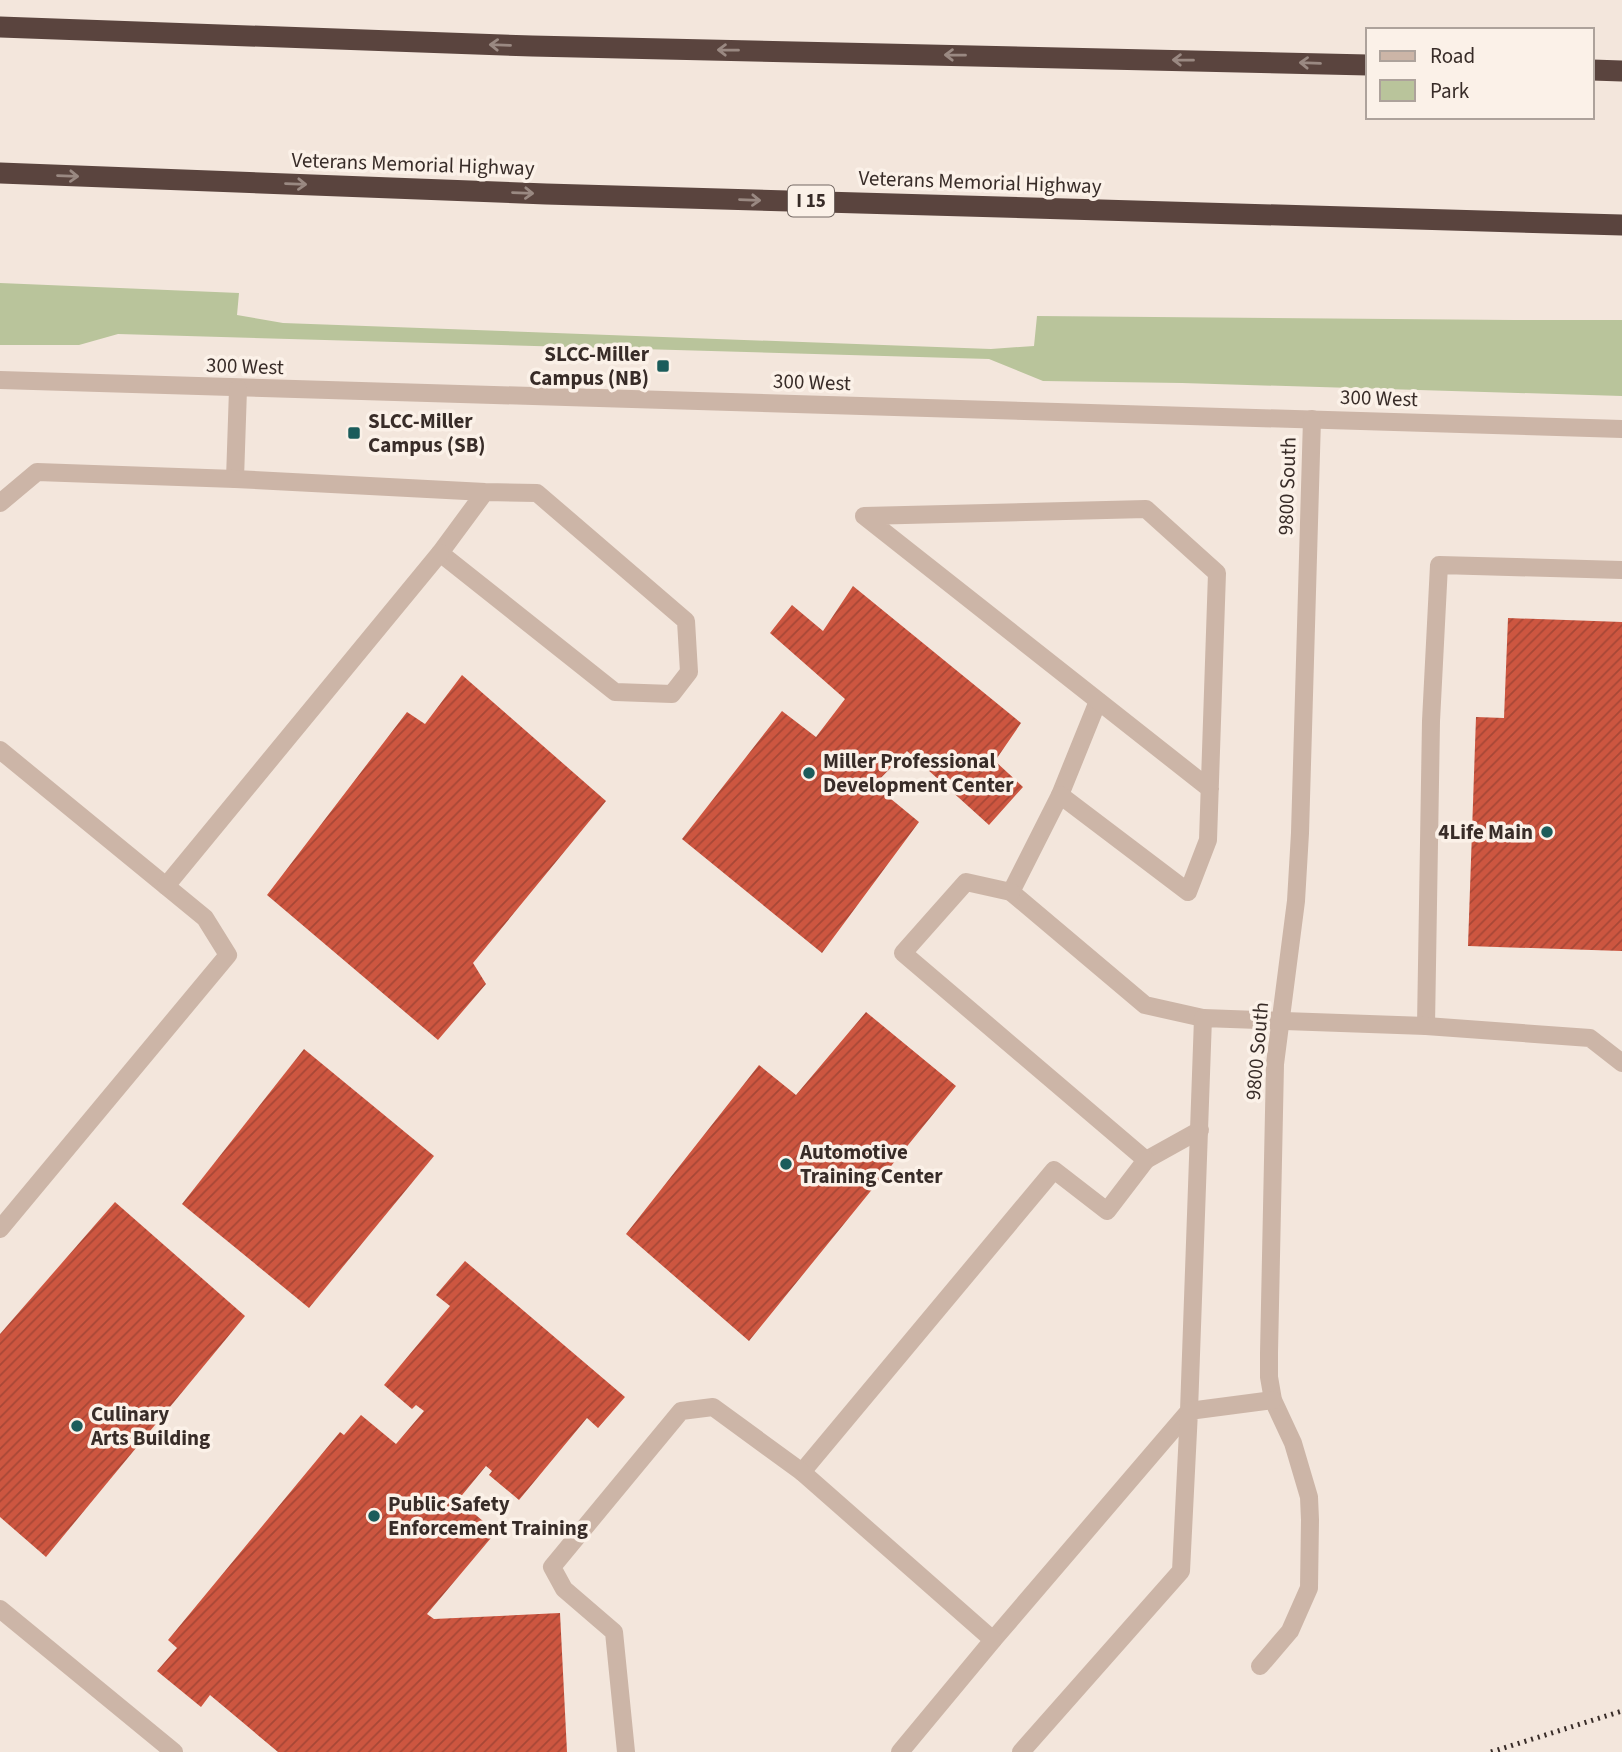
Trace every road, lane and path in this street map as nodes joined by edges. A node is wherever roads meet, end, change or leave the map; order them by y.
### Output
1 (0, 27) edge
2 (1366, 65) edge
3 (1594, 70) edge
4 (1622, 71) edge
5 (0, 173) edge
6 (1622, 225) edge
7 (0, 380) edge
8 (238, 388) junction
9 (1312, 419) junction
10 (1622, 429) edge
11 (235, 479) junction
12 (485, 492) junction
13 (0, 503) edge
14 (439, 553) junction
15 (1622, 570) edge
16 (1098, 701) junction
17 (0, 750) edge
18 (1210, 789) junction
19 (1060, 795) junction
20 (166, 886) junction
21 (1011, 891) junction
22 (1203, 1018) junction
23 (1281, 1021) junction
24 (1426, 1026) junction
25 (1622, 1063) edge
26 (1199, 1130) junction
27 (1146, 1160) junction
28 (0, 1229) edge
29 (1273, 1400) junction
30 (1189, 1411) junction
31 (802, 1472) junction
32 (0, 1609) edge
33 (993, 1640) junction
34 (1260, 1666) dead end
35 (174, 1752) edge
36 (626, 1752) edge
37 (900, 1752) edge
38 (1021, 1752) edge

2 -> 1 highway
3 - 4 highway
5 -> 6 highway, Veterans Memorial Highway / I 15
7 - 8 street, 300 West
8 - 9 street, 300 West
8 - 11 street
9 - 10 street, 300 West
9 - 23 street, 9800 South
11 - 12 street
11 - 13 street
12 - 14 street
12 - 14 street
14 - 20 street
15 - 24 street
16 - 18 street
16 - 18 street
16 - 19 street
17 - 20 street
18 - 19 street
19 - 21 street
20 - 28 street
21 - 22 street
21 - 27 street
22 - 23 street
22 - 26 street
23 - 24 street
23 - 29 street, 9800 South
24 - 25 street
26 - 27 street
26 - 30 street
27 - 31 street
29 - 30 street
29 - 34 street, 9800 South
30 - 33 street
30 - 38 street
31 - 33 street
31 - 36 street
32 - 35 street
33 - 37 street

